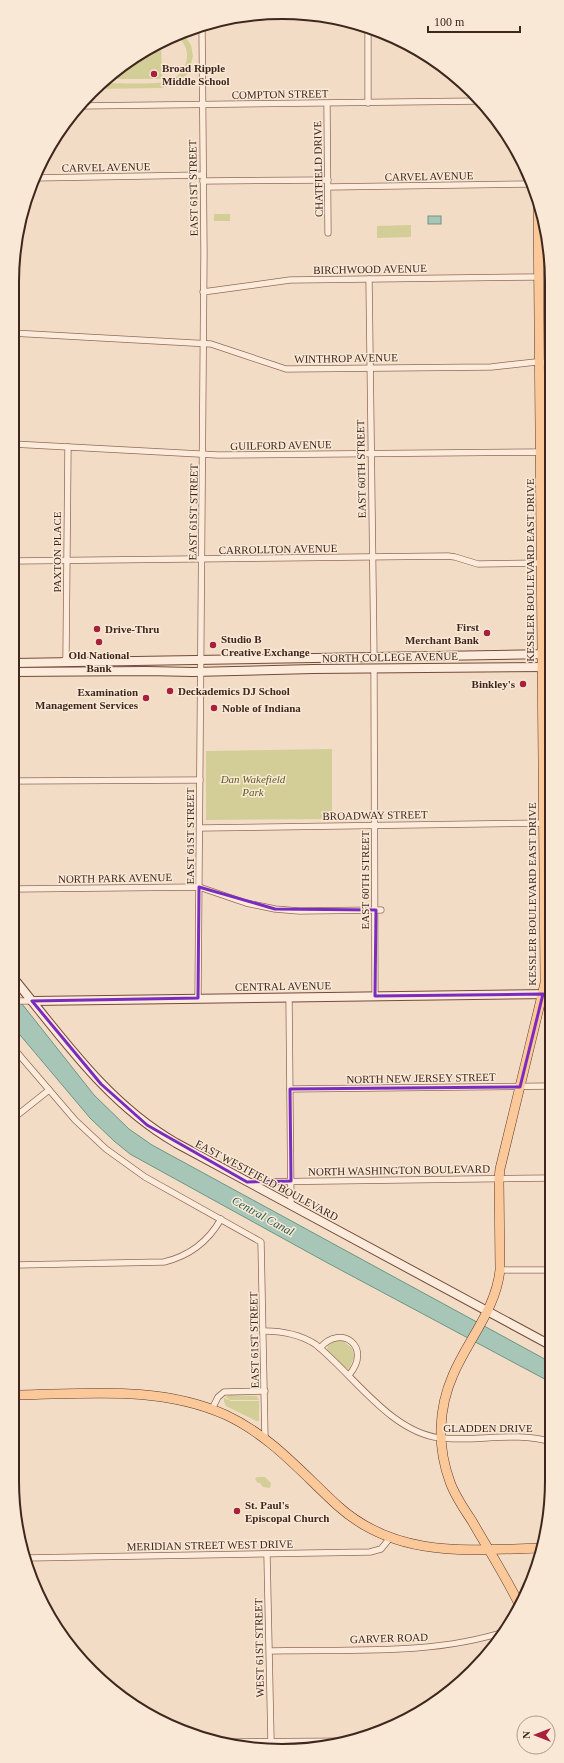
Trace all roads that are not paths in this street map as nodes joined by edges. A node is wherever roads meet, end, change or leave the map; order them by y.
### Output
1 (202, 32) edge
2 (368, 33) edge
3 (473, 101) edge
4 (368, 103) junction
5 (327, 104) junction
6 (202, 105) junction
7 (87, 106) edge
8 (40, 178) edge
9 (203, 178) junction
10 (328, 180) junction
11 (526, 184) edge
12 (328, 187) junction
13 (538, 222) edge
14 (328, 233) dead end
15 (538, 277) junction
16 (369, 279) junction
17 (203, 292) junction
18 (19, 333) edge
19 (202, 343) junction
20 (539, 362) junction
21 (545, 362) edge
22 (370, 368) junction
23 (19, 444) edge
24 (68, 447) junction
25 (545, 453) edge
26 (371, 454) junction
27 (203, 455) junction
28 (372, 558) junction
29 (202, 560) junction
30 (19, 561) edge
31 (67, 561) junction
32 (542, 563) junction
33 (545, 632) edge
34 (545, 655) edge
35 (374, 658) junction
36 (201, 660) junction
37 (66, 661) junction
38 (19, 664) edge
39 (545, 666) edge
40 (374, 668) junction
41 (19, 672) edge
42 (201, 672) junction
43 (200, 780) junction
44 (19, 781) edge
45 (545, 823) edge
46 (375, 825) junction
47 (200, 828) junction
48 (199, 887) junction
49 (19, 889) edge
50 (378, 910) junction
51 (19, 985) edge
52 (545, 994) edge
53 (375, 996) junction
54 (289, 997) junction
55 (198, 998) junction
56 (19, 1001) edge
57 (32, 1001) junction
58 (545, 1001) edge
59 (19, 1055) edge
60 (545, 1086) edge
61 (520, 1087) junction
62 (290, 1089) junction
63 (49, 1090) junction
64 (19, 1114) edge
65 (545, 1178) edge
66 (499, 1179) junction
67 (291, 1181) junction
68 (248, 1182) junction
69 (291, 1206) junction
70 (221, 1220) junction
71 (19, 1265) edge
72 (500, 1270) junction
73 (545, 1270) edge
74 (487, 1311) junction
75 (264, 1331) junction
76 (545, 1342) edge
77 (320, 1348) junction
78 (349, 1375) junction
79 (265, 1391) junction
80 (19, 1395) edge
81 (212, 1409) junction
82 (265, 1438) junction
83 (441, 1438) junction
84 (545, 1441) edge
85 (390, 1538) junction
86 (536, 1548) edge
87 (489, 1550) junction
88 (267, 1555) junction
89 (31, 1558) edge
90 (517, 1600) edge
91 (496, 1634) edge
92 (270, 1651) junction
93 (271, 1741) junction
94 (322, 1741) edge
95 (246, 1742) edge

1 - 6 street, EAST 61ST STREET
2 - 4 street
3 - 4 street, COMPTON STREET
4 - 5 street, COMPTON STREET
5 - 6 street, COMPTON STREET
5 - 10 street, CHATFIELD DRIVE
6 - 7 street, COMPTON STREET
6 - 9 street, EAST 61ST STREET
8 - 9 street, CARVEL AVENUE
9 - 10 street, CARVEL AVENUE
9 - 17 street, EAST 61ST STREET
10 - 12 street, CHATFIELD DRIVE
11 - 12 street, CARVEL AVENUE
12 - 14 street, CHATFIELD DRIVE
13 - 15 main road, KESSLER BOULEVARD EAST DRIVE
15 - 16 street, BIRCHWOOD AVENUE
15 - 20 main road, KESSLER BOULEVARD EAST DRIVE
16 - 17 street, BIRCHWOOD AVENUE
16 - 22 street, EAST 60TH STREET
17 - 19 street, EAST 61ST STREET
18 - 19 street, WINTHROP AVENUE
19 - 22 street, WINTHROP AVENUE
19 - 27 street, EAST 61ST STREET
20 - 21 street, WINTHROP AVENUE
20 - 22 street, WINTHROP AVENUE
20 - 25 main road, KESSLER BOULEVARD EAST DRIVE
22 - 26 street, EAST 60TH STREET
23 - 24 street, GUILFORD AVENUE
24 - 27 street, GUILFORD AVENUE
24 - 31 street, PAXTON PLACE
25 - 26 street, GUILFORD AVENUE
25 - 32 main road, KESSLER BOULEVARD EAST DRIVE
26 - 27 street, GUILFORD AVENUE
26 - 28 street, EAST 60TH STREET
27 - 29 street, EAST 61ST STREET
28 - 29 street, CARROLLTON AVENUE
28 - 32 street, CARROLLTON AVENUE
28 - 35 street, EAST 60TH STREET
29 - 31 street, CARROLLTON AVENUE
29 - 36 street, EAST 61ST STREET
30 - 31 street, CARROLLTON AVENUE
31 - 37 street, PAXTON PLACE
32 - 33 main road, KESSLER BOULEVARD EAST DRIVE
34 - 35 main road, NORTH COLLEGE AVENUE
35 - 36 main road, NORTH COLLEGE AVENUE
36 - 37 main road, NORTH COLLEGE AVENUE
36 - 42 street, EAST 61ST STREET
37 - 38 main road, NORTH COLLEGE AVENUE
39 - 40 main road, NORTH COLLEGE AVENUE
40 - 42 main road, NORTH COLLEGE AVENUE
40 - 46 street, EAST 60TH STREET
41 - 42 main road, NORTH COLLEGE AVENUE
42 - 43 street, EAST 61ST STREET
43 - 44 street
43 - 47 street, EAST 61ST STREET
45 - 46 street, BROADWAY STREET
46 - 47 street, BROADWAY STREET
46 - 50 street, EAST 60TH STREET
47 - 48 street, EAST 61ST STREET
48 - 49 street, NORTH PARK AVENUE
48 - 50 street, NORTH PARK AVENUE
48 - 55 street, EAST 61ST STREET
50 - 53 street, EAST 60TH STREET
51 - 57 main road, EAST WESTFIELD BOULEVARD
52 - 53 main road, CENTRAL AVENUE
53 - 54 main road, CENTRAL AVENUE
54 - 55 main road, CENTRAL AVENUE
54 - 62 street
55 - 57 main road, CENTRAL AVENUE
56 - 57 street, CENTRAL AVENUE
57 - 68 main road, EAST WESTFIELD BOULEVARD
58 - 61 main road, KESSLER BOULEVARD EAST DRIVE
59 - 63 street
60 - 61 street, NORTH NEW JERSEY STREET
61 - 62 street, NORTH NEW JERSEY STREET
61 - 66 main road, KESSLER BOULEVARD EAST DRIVE
62 - 67 street
63 - 64 street
63 - 70 street
65 - 66 street, NORTH WASHINGTON BOULEVARD
66 - 67 street, NORTH WASHINGTON BOULEVARD
66 - 72 main road, KESSLER BOULEVARD EAST DRIVE
67 - 68 street, NORTH WASHINGTON BOULEVARD
67 - 69 street
68 - 69 main road, EAST WESTFIELD BOULEVARD
69 - 74 main road, EAST WESTFIELD BOULEVARD
70 - 71 street
70 - 75 street, EAST 61ST STREET
72 - 73 street
72 - 74 main road, KESSLER BOULEVARD EAST DRIVE
74 - 76 main road, EAST WESTFIELD BOULEVARD
74 - 83 main road, KESSLER BOULEVARD EAST DRIVE
75 - 77 street, GLADDEN DRIVE
75 - 79 street, EAST 61ST STREET
77 - 78 street, GLADDEN DRIVE
77 - 78 street
78 - 83 street, GLADDEN DRIVE
79 - 81 street
79 - 82 street, EAST 61ST STREET
80 - 81 main road
81 - 82 main road
82 - 85 main road
83 - 84 street, GLADDEN DRIVE
83 - 87 main road, KESSLER BOULEVARD EAST DRIVE
85 - 87 main road
85 - 88 street, MERIDIAN STREET WEST DRIVE
86 - 87 main road
87 - 90 main road, KESSLER BOULEVARD EAST DRIVE
88 - 89 street, MERIDIAN STREET WEST DRIVE
88 - 92 street, WEST 61ST STREET
91 - 92 street, GARVER ROAD
92 - 93 street, WEST 61ST STREET
93 - 94 street
93 - 95 street

